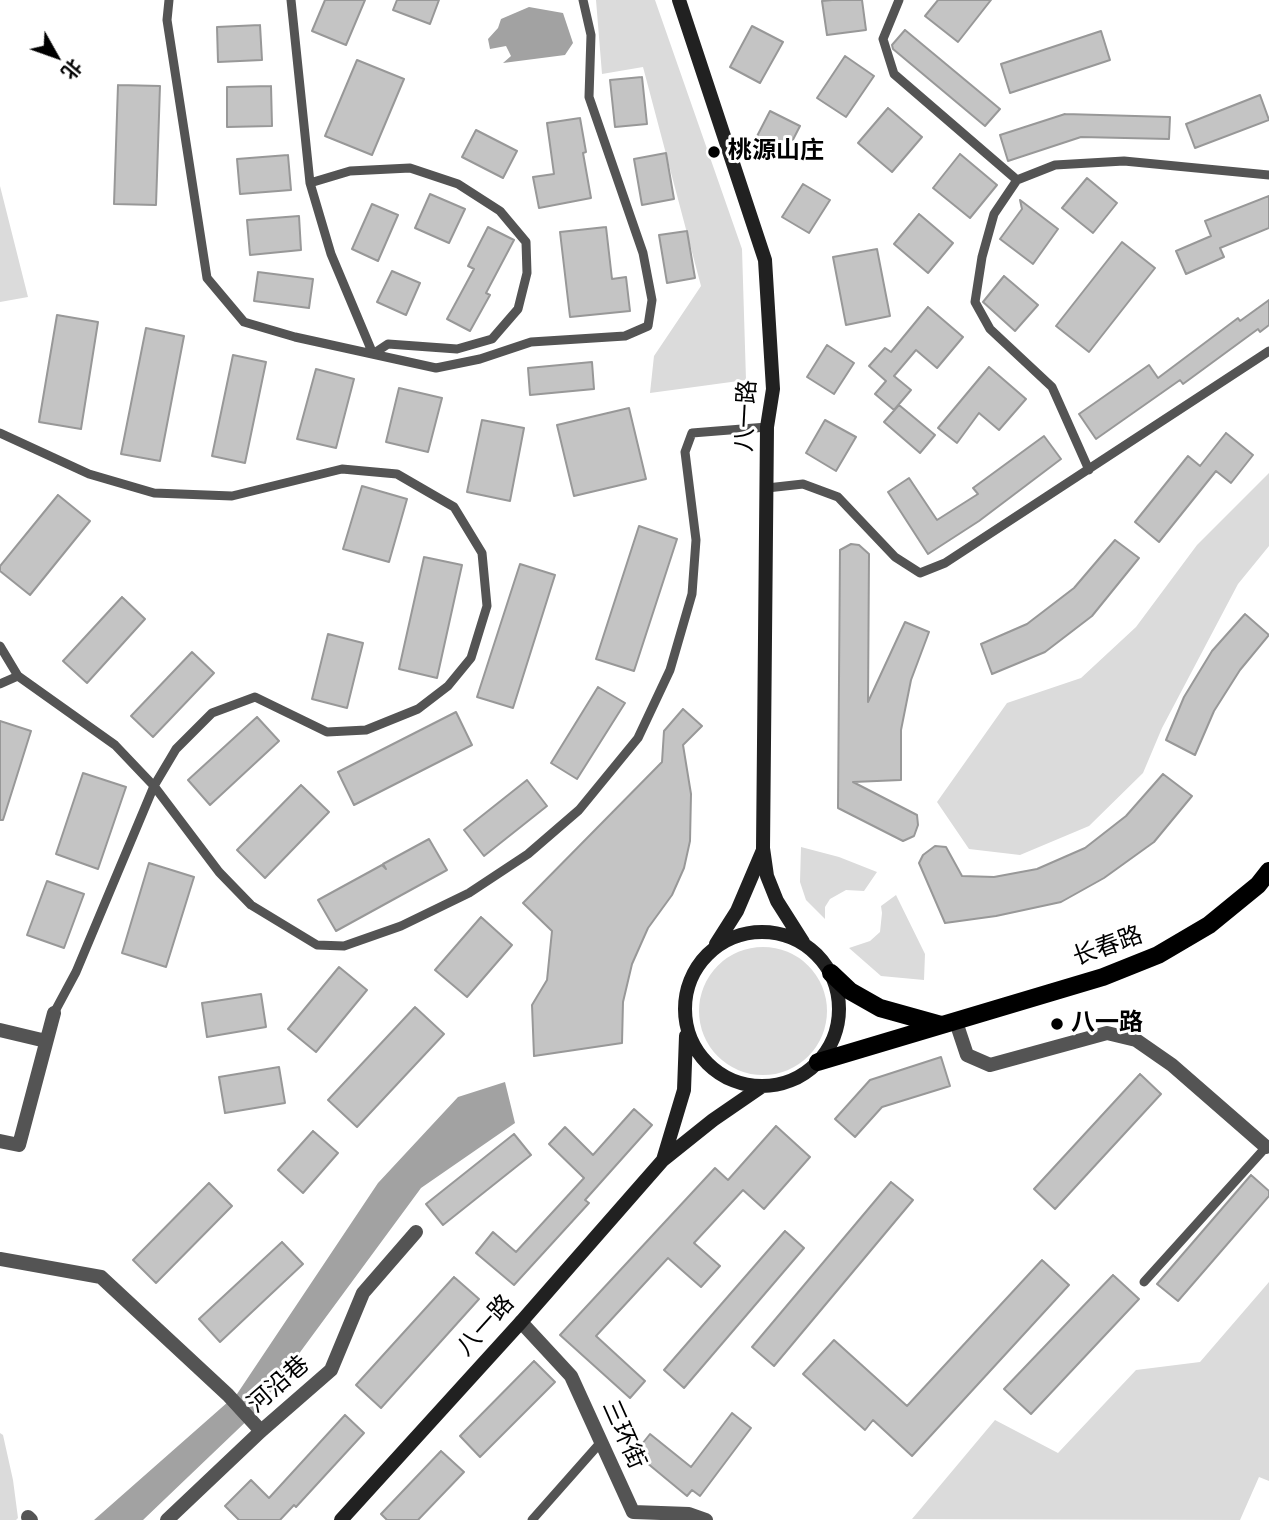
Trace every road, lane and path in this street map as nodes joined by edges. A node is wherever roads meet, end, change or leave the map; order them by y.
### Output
1 (169, 0) edge
2 (291, 0) edge
3 (583, 0) edge
4 (679, 0) edge
5 (899, 0) edge
6 (1269, 175) edge
7 (1017, 180) junction
8 (310, 183) junction
9 (1269, 351) edge
10 (373, 354) junction
11 (767, 427) junction
12 (0, 433) edge
13 (1089, 470) junction
14 (766, 488) junction
15 (0, 646) edge
16 (18, 676) junction
17 (0, 684) edge
18 (154, 786) junction
19 (763, 848) junction
20 (1269, 871) edge
21 (803, 942) junction
22 (715, 947) junction
23 (831, 973) junction
24 (54, 1013) joint
25 (685, 1024) junction
26 (948, 1024) junction
27 (0, 1030) edge
28 (46, 1041) junction
29 (818, 1062) junction
30 (761, 1087) junction
31 (0, 1141) edge
32 (1266, 1147) joint
33 (663, 1160) junction
34 (416, 1232) dead end
35 (0, 1259) edge
36 (1144, 1282) dead end
37 (521, 1322) junction
38 (257, 1426) junction
39 (601, 1442) junction
40 (631, 1516) edge
41 (167, 1520) edge
42 (341, 1520) edge
43 (532, 1520) edge
44 (706, 1520) edge

1 - 10 lane
2 - 8 lane
3 - 10 lane
4 - 11 main road, 八一路
5 - 7 lane
6 - 7 lane
7 - 13 lane
8 - 10 lane
8 - 10 lane
9 - 13 lane
11 - 14 main road, 八一路
11 - 18 lane
12 - 18 lane
13 - 14 lane
14 - 19 main road, 八一路
15 - 16 lane
16 - 17 lane
16 - 18 lane
18 - 24 lane
19 - 21 main road
19 - 22 main road
20 - 26 main road, 长春路
21 - 22 main road
21 - 23 main road
22 - 25 main road
23 - 26 main road
23 - 29 main road
24 - 28 street
25 - 30 main road
25 - 33 main road
26 - 29 main road, 长春路
26 - 32 street
27 - 28 street
28 - 31 street
29 - 30 main road
30 - 33 main road
32 - 36 lane
33 - 37 main road, 八一路
34 - 38 street, 河沿巷
35 - 38 street
37 - 39 street, 三环街
37 - 42 main road, 八一路
38 - 41 street, 河沿巷
39 - 40 street, 三环街
39 - 43 lane
40 - 44 street, 三环街

